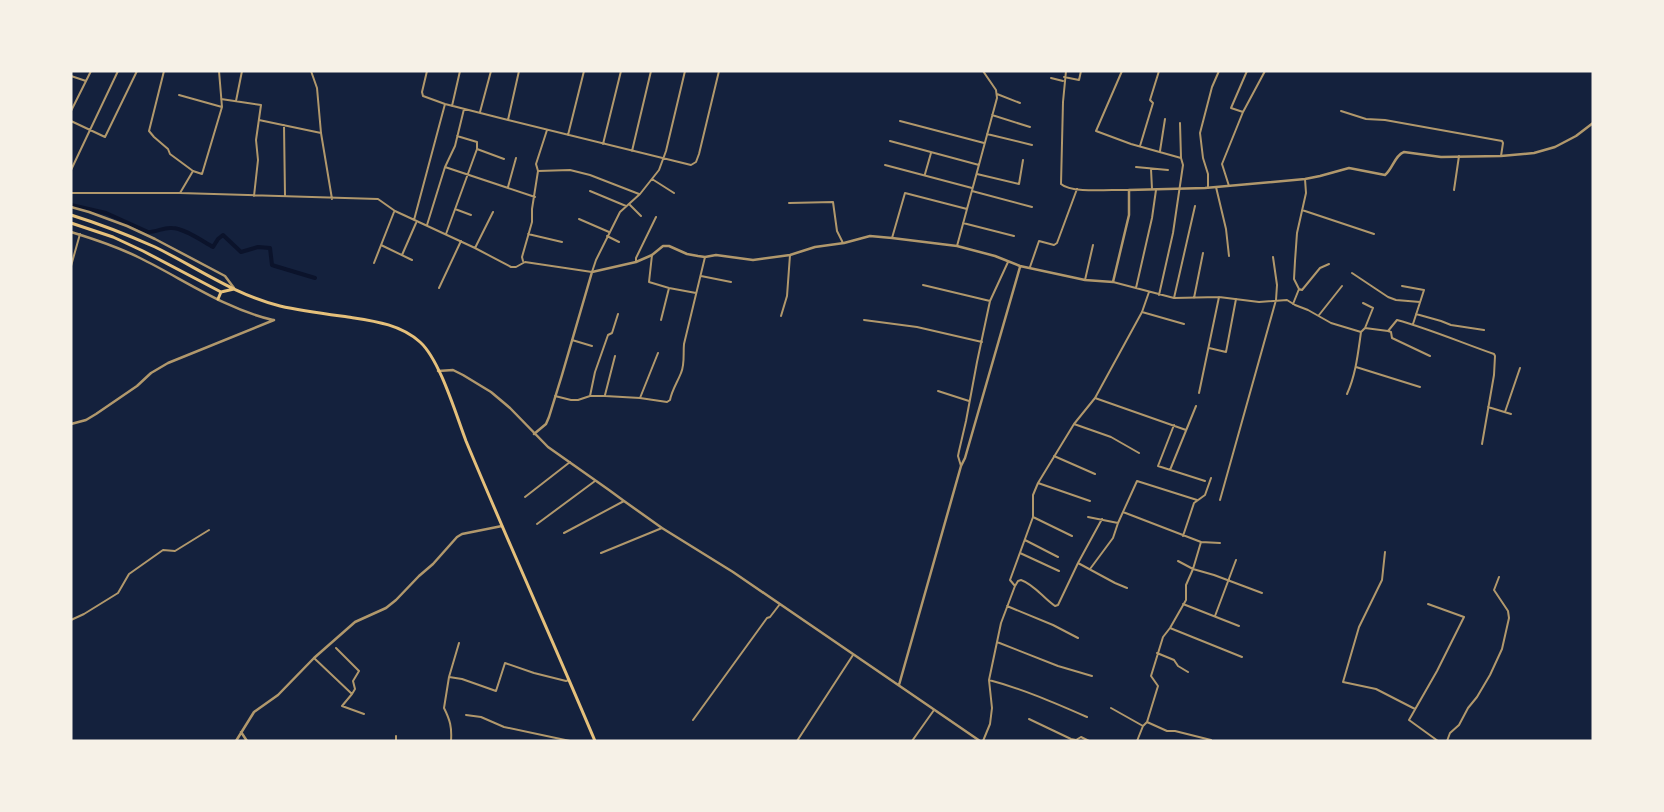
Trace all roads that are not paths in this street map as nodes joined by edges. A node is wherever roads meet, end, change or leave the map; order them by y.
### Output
1 (91, 71) edge
2 (118, 71) edge
3 (137, 71) edge
4 (164, 71) edge
5 (219, 71) edge
6 (242, 71) edge
7 (312, 71) edge
8 (427, 71) edge
9 (460, 71) edge
10 (491, 71) edge
11 (519, 71) edge
12 (584, 71) edge
13 (621, 71) edge
14 (651, 71) edge
15 (685, 71) edge
16 (719, 71) edge
17 (983, 71) edge
18 (1066, 71) edge
19 (1081, 71) edge
20 (1122, 71) edge
21 (1159, 71) edge
22 (1219, 71) edge
23 (1247, 71) edge
24 (1265, 71) edge
25 (71, 76) edge
26 (1051, 78) dead end
27 (1064, 79) junction
28 (86, 81) junction
29 (997, 94) junction
30 (179, 95) dead end
31 (221, 99) junction
32 (236, 101) junction
33 (1020, 103) dead end
34 (445, 104) junction
35 (452, 106) junction
36 (222, 107) junction
37 (464, 109) junction
38 (71, 111) edge
39 (1341, 111) dead end
40 (480, 112) junction
41 (1243, 112) junction
42 (992, 115) junction
43 (1164, 119) dead end
44 (71, 120) edge
45 (258, 120) junction
46 (508, 120) junction
47 (900, 120) dead end
48 (1180, 123) dead end
49 (1593, 123) edge
50 (284, 125) junction
51 (1030, 127) dead end
52 (91, 130) junction
53 (547, 130) junction
54 (321, 133) junction
55 (987, 134) junction
56 (568, 135) junction
57 (457, 136) junction
58 (890, 141) dead end
59 (985, 143) junction
60 (603, 144) junction
61 (1032, 145) dead end
62 (1140, 146) junction
63 (476, 149) junction
64 (632, 151) junction
65 (1160, 151) junction
66 (931, 153) junction
67 (1459, 156) junction
68 (1501, 156) junction
69 (516, 158) dead end
70 (1181, 158) junction
71 (504, 159) dead end
72 (663, 159) junction
73 (1023, 160) dead end
74 (884, 165) dead end
75 (979, 165) junction
76 (445, 167) junction
77 (1136, 167) dead end
78 (1150, 168) junction
79 (71, 170) edge
80 (193, 170) junction
81 (1168, 170) dead end
82 (538, 171) junction
83 (467, 174) junction
84 (976, 174) junction
85 (925, 175) junction
86 (1305, 178) junction
87 (652, 179) junction
88 (1229, 186) junction
89 (1216, 187) junction
90 (508, 188) junction
91 (1208, 188) junction
92 (1077, 189) junction
93 (1178, 189) junction
94 (972, 190) junction
95 (1129, 190) junction
96 (1152, 190) junction
97 (1156, 190) junction
98 (1454, 190) dead end
99 (590, 191) dead end
100 (71, 193) edge
101 (180, 193) junction
102 (674, 193) dead end
103 (640, 194) junction
104 (254, 196) junction
105 (286, 196) junction
106 (535, 196) junction
107 (332, 199) junction
108 (789, 203) dead end
109 (629, 204) junction
110 (626, 206) junction
111 (1195, 206) dead end
112 (1032, 207) dead end
113 (71, 208) edge
114 (455, 209) junction
115 (967, 209) junction
116 (1302, 210) junction
117 (394, 211) junction
118 (493, 212) dead end
119 (471, 214) dead end
120 (71, 215) edge
121 (641, 216) dead end
122 (656, 217) dead end
123 (580, 219) dead end
124 (415, 221) junction
125 (71, 223) edge
126 (963, 223) junction
127 (427, 226) junction
128 (71, 232) edge
129 (609, 232) junction
130 (80, 234) junction
131 (446, 234) junction
132 (528, 234) junction
133 (1374, 234) dead end
134 (607, 236) junction
135 (1014, 236) dead end
136 (892, 238) junction
137 (461, 241) junction
138 (562, 242) dead end
139 (619, 242) dead end
140 (843, 244) junction
141 (381, 245) junction
142 (1093, 245) dead end
143 (957, 246) junction
144 (475, 248) junction
145 (1204, 253) dead end
146 (402, 255) junction
147 (652, 255) junction
148 (790, 255) junction
149 (1229, 256) dead end
150 (704, 257) junction
151 (1273, 257) dead end
152 (412, 260) dead end
153 (523, 262) junction
154 (636, 262) junction
155 (1008, 262) junction
156 (374, 263) dead end
157 (1329, 264) dead end
158 (71, 266) edge
159 (1020, 266) junction
160 (1029, 268) junction
161 (592, 272) junction
162 (1352, 272) dead end
163 (701, 276) junction
164 (1084, 280) junction
165 (731, 282) dead end
166 (1114, 282) junction
167 (923, 285) dead end
168 (1342, 286) dead end
169 (1402, 286) dead end
170 (439, 288) dead end
171 (669, 288) junction
172 (1136, 288) junction
173 (234, 289) junction
174 (1299, 289) junction
175 (221, 292) junction
176 (1149, 292) junction
177 (697, 293) junction
178 (1159, 295) junction
179 (1174, 298) junction
180 (1194, 298) junction
181 (1220, 298) junction
182 (218, 299) junction
183 (1236, 299) junction
184 (1276, 300) junction
185 (990, 301) junction
186 (1420, 302) junction
187 (1363, 303) dead end
188 (1293, 304) junction
189 (1142, 312) junction
190 (618, 314) dead end
191 (1416, 314) junction
192 (1319, 315) junction
193 (781, 316) dead end
194 (661, 320) dead end
195 (864, 320) dead end
196 (1184, 324) dead end
197 (1413, 324) junction
198 (1365, 328) junction
199 (1484, 330) dead end
200 (1388, 331) junction
201 (1361, 332) junction
202 (572, 340) junction
203 (982, 342) junction
204 (592, 346) dead end
205 (1209, 348) junction
206 (658, 353) dead end
207 (615, 356) dead end
208 (1430, 356) dead end
209 (1356, 367) junction
210 (1520, 368) dead end
211 (438, 370) junction
212 (1420, 387) dead end
213 (938, 392) dead end
214 (1199, 393) dead end
215 (1347, 394) dead end
216 (555, 396) junction
217 (590, 396) junction
218 (605, 396) junction
219 (640, 398) junction
220 (1094, 398) junction
221 (970, 401) junction
222 (1196, 406) dead end
223 (1488, 407) junction
224 (1505, 412) junction
225 (1511, 414) dead end
226 (71, 424) edge
227 (1074, 424) junction
228 (1174, 425) junction
229 (1186, 430) junction
230 (534, 434) junction
231 (1482, 444) dead end
232 (1139, 454) dead end
233 (1054, 456) junction
234 (570, 462) junction
235 (961, 466) junction
236 (1170, 470) junction
237 (1095, 474) dead end
238 (1211, 478) dead end
239 (596, 481) junction
240 (1205, 481) dead end
241 (1038, 483) junction
242 (525, 497) dead end
243 (1197, 500) junction
244 (1220, 500) dead end
245 (624, 501) junction
246 (1090, 501) dead end
247 (1123, 512) junction
248 (1033, 517) junction
249 (1088, 517) dead end
250 (1102, 520) junction
251 (537, 524) dead end
252 (1118, 524) junction
253 (503, 526) junction
254 (662, 528) junction
255 (209, 530) dead end
256 (564, 533) dead end
257 (1072, 536) dead end
258 (1183, 536) junction
259 (1025, 540) junction
260 (1201, 542) junction
261 (1220, 543) dead end
262 (1386, 552) dead end
263 (600, 553) dead end
264 (1020, 553) junction
265 (1058, 557) dead end
266 (1236, 560) dead end
267 (1178, 562) dead end
268 (1078, 563) junction
269 (1090, 569) junction
270 (1193, 570) junction
271 (1059, 571) dead end
272 (1499, 577) dead end
273 (1228, 581) junction
274 (1015, 586) junction
275 (1127, 588) dead end
276 (1262, 593) dead end
277 (780, 604) junction
278 (1183, 604) junction
279 (1428, 604) dead end
280 (1007, 606) junction
281 (1215, 616) junction
282 (71, 620) edge
283 (1239, 626) dead end
284 (1170, 628) junction
285 (1078, 638) dead end
286 (996, 642) junction
287 (459, 643) dead end
288 (336, 648) dead end
289 (1157, 652) junction
290 (853, 655) junction
291 (1242, 657) dead end
292 (314, 658) junction
293 (1188, 672) dead end
294 (1092, 676) dead end
295 (449, 677) junction
296 (569, 680) junction
297 (989, 680) junction
298 (898, 685) junction
299 (352, 694) junction
300 (1111, 708) dead end
301 (1415, 709) junction
302 (934, 710) junction
303 (364, 714) dead end
304 (466, 715) dead end
305 (1087, 717) dead end
306 (1029, 719) dead end
307 (693, 720) dead end
308 (1147, 722) junction
309 (1143, 726) junction
310 (241, 732) junction
311 (396, 736) dead end
312 (1080, 737) junction
313 (1211, 740) edge
314 (236, 741) edge
315 (246, 741) edge
316 (396, 741) edge
317 (450, 741) edge
318 (570, 741) edge
319 (595, 741) edge
320 (796, 741) edge
321 (912, 741) edge
322 (982, 741) edge
323 (1078, 741) edge
324 (1089, 741) edge
325 (1137, 741) edge
326 (1438, 741) edge
327 (1447, 741) edge

1 - 28 street
2 - 52 street
3 - 52 street
4 - 80 street
5 - 31 street
6 - 32 street
7 - 54 street
8 - 34 street
9 - 35 street
10 - 40 street
11 - 46 street
12 - 56 street
13 - 60 street
14 - 64 street
15 - 72 street
16 - 72 street
17 - 29 street
18 - 27 street
19 - 27 street
20 - 62 street
21 - 62 street
22 - 91 street
23 - 41 street
24 - 41 street
25 - 28 street
26 - 27 street
27 - 92 street
28 - 38 street
29 - 33 street
29 - 42 street
30 - 36 street
31 - 32 street
31 - 36 street
32 - 45 street
34 - 35 street
34 - 124 street
35 - 37 street
36 - 80 street
37 - 40 street
37 - 57 street
39 - 68 street
40 - 46 street
41 - 88 street
42 - 51 street
42 - 55 street
43 - 65 street
44 - 52 street
45 - 50 street
45 - 104 street
46 - 53 street
47 - 59 street
48 - 70 street
49 - 68 street
50 - 54 street
50 - 105 street
52 - 79 street
53 - 56 street
53 - 82 street
54 - 107 street
55 - 59 street
55 - 61 street
56 - 60 street
57 - 63 street
57 - 76 street
58 - 66 street
59 - 75 street
60 - 64 street
62 - 65 street
63 - 71 street
63 - 83 street
64 - 72 street
65 - 70 street
66 - 75 street
66 - 85 street
67 - 68 street
67 - 86 street
67 - 98 street
69 - 90 street
70 - 93 street
72 - 87 street
73 - 84 street
74 - 85 street
75 - 84 street
76 - 83 street
76 - 127 street
77 - 78 street
78 - 81 street
78 - 96 street
80 - 101 street
82 - 103 street
82 - 106 street
83 - 90 street
83 - 114 street
84 - 94 street
85 - 94 street
86 - 88 street
86 - 116 street
87 - 102 street
87 - 103 street
88 - 89 street
89 - 91 street
89 - 149 street
90 - 106 street
91 - 93 street
92 - 95 street
92 - 160 street
93 - 97 street
93 - 178 street
94 - 112 street
94 - 115 street
95 - 96 street
95 - 166 street
96 - 97 street
97 - 172 street
99 - 110 street
100 - 101 street
101 - 104 street
103 - 109 street
104 - 105 street
105 - 107 street
106 - 132 street
107 - 117 street
108 - 140 street
109 - 110 street
109 - 121 street
110 - 129 street
111 - 179 street
113 - 173 street
114 - 119 street
114 - 131 street
115 - 126 street
115 - 136 street
116 - 133 street
116 - 174 street
117 - 124 street
117 - 141 street
118 - 144 street
120 - 173 highway
122 - 154 street
123 - 129 street
124 - 127 street
124 - 146 street
125 - 175 highway
126 - 135 street
126 - 143 street
127 - 131 street
128 - 130 street
129 - 134 street
130 - 158 street
130 - 182 street
131 - 137 street
132 - 138 street
132 - 153 street
134 - 139 street
134 - 161 street
136 - 140 street
136 - 143 street
137 - 144 street
137 - 170 street
140 - 148 street
141 - 146 street
141 - 156 street
142 - 164 street
143 - 155 street
144 - 153 street
145 - 180 street
146 - 152 street
147 - 150 street
147 - 154 street
147 - 171 street
148 - 150 street
148 - 193 street
150 - 163 street
151 - 184 street
153 - 161 street
154 - 161 street
155 - 159 street
155 - 185 street
157 - 174 street
159 - 160 street
159 - 235 street
160 - 164 street
161 - 202 street
162 - 186 street
163 - 165 street
163 - 177 street
164 - 166 street
166 - 172 street
167 - 185 street
168 - 192 street
169 - 186 street
171 - 177 street
171 - 194 street
172 - 176 street
173 - 175 highway
173 - 211 highway
174 - 188 street
175 - 182 highway
176 - 178 street
176 - 189 street
177 - 219 street
178 - 179 street
179 - 180 street
180 - 181 street
181 - 183 street
181 - 205 street
182 - 226 street
183 - 184 street
183 - 205 street
184 - 188 street
184 - 244 street
185 - 203 street
186 - 191 street
187 - 198 street
188 - 192 street
189 - 196 street
189 - 220 street
190 - 217 street
191 - 197 street
191 - 199 street
192 - 201 street
195 - 203 street
197 - 200 street
197 - 223 street
198 - 200 street
198 - 201 street
200 - 208 street
201 - 209 street
202 - 204 street
202 - 216 street
203 - 221 street
205 - 214 street
206 - 219 street
207 - 218 street
209 - 212 street
209 - 215 street
210 - 224 street
211 - 230 street
211 - 253 highway
213 - 221 street
216 - 217 street
216 - 230 street
217 - 218 street
218 - 219 street
220 - 227 street
220 - 228 street
221 - 235 street
222 - 229 street
223 - 224 street
223 - 231 street
224 - 225 street
227 - 232 street
227 - 233 street
228 - 229 street
228 - 236 street
229 - 236 street
230 - 234 street
233 - 237 street
233 - 241 street
234 - 239 street
234 - 242 street
235 - 298 street
236 - 240 street
238 - 243 street
239 - 245 street
239 - 251 street
241 - 246 street
241 - 248 street
243 - 247 street
243 - 258 street
245 - 254 street
245 - 256 street
247 - 252 street
247 - 258 street
248 - 257 street
248 - 259 street
249 - 250 street
250 - 252 street
250 - 268 street
252 - 269 street
253 - 292 street
253 - 296 highway
254 - 263 street
254 - 277 street
255 - 282 street
258 - 260 street
259 - 264 street
259 - 265 street
260 - 261 street
260 - 270 street
262 - 301 street
264 - 271 street
264 - 274 street
266 - 273 street
267 - 270 street
268 - 269 street
268 - 274 street
269 - 275 street
270 - 273 street
270 - 278 street
272 - 327 street
273 - 276 street
273 - 281 street
274 - 280 street
277 - 290 street
277 - 307 street
278 - 281 street
278 - 284 street
279 - 301 street
280 - 285 street
280 - 286 street
281 - 283 street
284 - 289 street
284 - 291 street
286 - 294 street
286 - 297 street
287 - 295 street
288 - 299 street
289 - 293 street
289 - 308 street
290 - 298 street
290 - 320 street
292 - 299 street
292 - 310 street
295 - 296 street
295 - 317 street
296 - 319 highway
297 - 305 street
297 - 322 street
298 - 302 street
299 - 303 street
300 - 309 street
301 - 326 street
302 - 321 street
302 - 322 street
304 - 318 street
306 - 312 street
308 - 309 street
308 - 313 street
309 - 325 street
310 - 314 street
310 - 315 street
311 - 316 street
312 - 323 street
312 - 324 street

